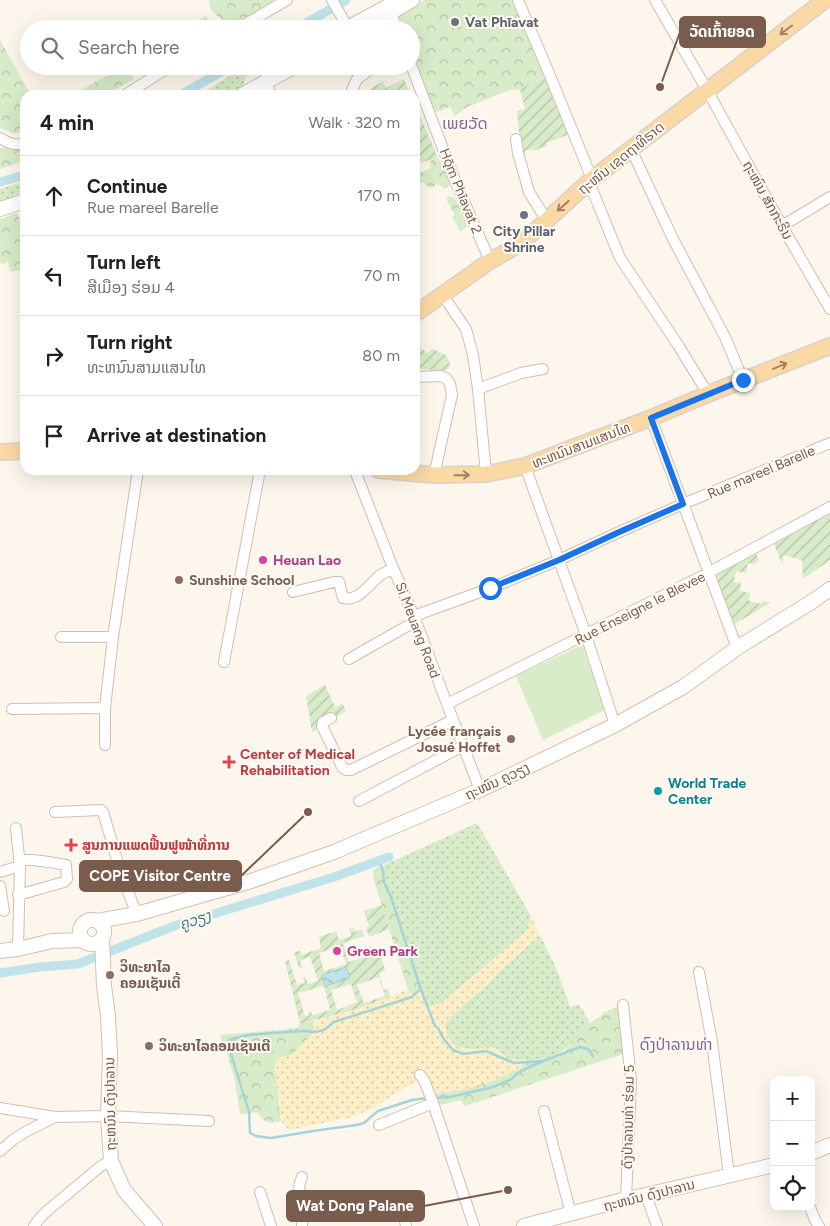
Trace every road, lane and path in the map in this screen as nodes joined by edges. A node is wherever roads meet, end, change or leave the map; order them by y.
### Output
1 (288, 0) edge
2 (332, 0) edge
3 (412, 0) edge
4 (518, 0) edge
5 (655, 0) edge
6 (825, 0) edge
7 (393, 6) edge
8 (253, 20) edge
9 (342, 20) edge
10 (355, 20) edge
11 (375, 20) edge
12 (395, 20) edge
13 (157, 75) edge
14 (273, 75) edge
15 (282, 75) edge
16 (363, 75) edge
17 (415, 75) edge
18 (265, 88) edge
19 (133, 90) edge
20 (352, 90) dead end
21 (708, 90) junction
22 (0, 138) edge
23 (516, 139) dead end
24 (20, 144) edge
25 (631, 149) junction
26 (591, 181) junction
27 (830, 197) edge
28 (20, 203) edge
29 (0, 209) edge
30 (547, 220) junction
31 (782, 226) junction
32 (490, 261) junction
33 (442, 294) junction
34 (830, 308) edge
35 (420, 310) edge
36 (830, 346) edge
37 (543, 368) dead end
38 (420, 377) edge
39 (743, 380) junction
40 (478, 388) junction
41 (708, 394) junction
42 (651, 418) junction
43 (20, 441) edge
44 (0, 442) edge
45 (830, 443) edge
46 (0, 452) edge
47 (20, 452) edge
48 (525, 466) junction
49 (420, 474) edge
50 (486, 474) junction
51 (137, 475) edge
52 (259, 475) edge
53 (358, 475) edge
54 (434, 475) junction
55 (683, 504) junction
56 (830, 507) edge
57 (559, 560) junction
58 (394, 568) junction
59 (708, 574) junction
60 (293, 592) dead end
61 (828, 594) edge
62 (415, 619) junction
63 (586, 634) junction
64 (61, 637) dead end
65 (113, 637) junction
66 (737, 648) junction
67 (349, 659) dead end
68 (224, 662) dead end
69 (447, 704) junction
70 (105, 708) junction
71 (12, 709) dead end
72 (331, 718) dead end
73 (453, 720) junction
74 (615, 725) junction
75 (105, 745) dead end
76 (463, 746) junction
77 (480, 790) junction
78 (359, 801) dead end
79 (55, 812) dead end
80 (16, 828) dead end
81 (20, 863) junction
82 (0, 872) edge
83 (0, 886) edge
84 (18, 895) junction
85 (4, 912) dead end
86 (137, 914) junction
87 (90, 922) junction
88 (52, 941) junction
89 (96, 942) junction
90 (18, 949) junction
91 (0, 951) edge
92 (699, 972) dead end
93 (623, 1005) dead end
94 (420, 1075) dead end
95 (433, 1102) junction
96 (0, 1108) edge
97 (544, 1111) dead end
98 (108, 1116) junction
99 (55, 1117) junction
100 (209, 1121) dead end
101 (379, 1125) dead end
102 (830, 1145) edge
103 (0, 1151) edge
104 (815, 1151) edge
105 (111, 1161) junction
106 (770, 1166) edge
107 (729, 1175) junction
108 (302, 1177) dead end
109 (260, 1192) dead end
110 (646, 1195) junction
111 (400, 1198) dead end
112 (626, 1199) junction
113 (812, 1211) edge
114 (571, 1214) junction
115 (34, 1226) edge
116 (155, 1226) edge
117 (271, 1226) edge
118 (302, 1226) edge
119 (406, 1226) edge
120 (474, 1226) edge
121 (524, 1226) edge
122 (657, 1226) edge
123 (819, 1226) edge

1 - 8 street
2 - 9 street
3 - 7 street
4 - 26 street
5 - 21 street, ຖະໜົນ ສັກກະຣິນ
6 -> 21 main road, ຖະໜົນ ເຊດຖາທິຣາດ
7 - 10 street
7 - 11 street
7 - 12 street
13 - 19 street
14 - 18 street
15 - 18 street
16 - 20 street
17 - 32 street, Hǭm Phīavat 2
21 - 25 main road, ຖະໜົນ ເຊດຖາທິຣາດ
21 - 31 street, ຖະໜົນ ສັກກະຣິນ
22 - 24 street
23 - 30 street
25 - 26 main road, ຖະໜົນ ເຊດຖາທິຣາດ
25 - 39 street
26 -> 30 main road, ຖະໜົນ ເຊດຖາທິຣາດ
26 - 41 street
27 - 31 street
28 - 29 street
30 - 32 main road, ຖະໜົນ ເຊດຖາທິຣາດ
31 - 34 street, ຖະໜົນ ສັກກະຣິນ
32 - 33 main road, ຖະໜົນ ເຊດຖາທິຣາດ
33 - 35 main road, ຖະໜົນ ເຊດຖາທິຣາດ
33 - 40 street
39 -> 36 main road, ທະຫນົນສາມແສນໄທ
37 - 40 street
38 - 54 street
39 - 41 main road, ທະຫນົນສາມແສນໄທ
40 - 50 street
41 - 42 main road, ທະຫນົນສາມແສນໄທ
42 - 48 main road, ທະຫນົນສາມແສນໄທ
42 - 55 street
43 - 44 main road
45 - 55 street, Rue mareel Barelle
46 - 47 main road
48 - 50 main road, ທະຫນົນສາມແສນໄທ
48 - 57 street
49 - 54 main road, ທະຫນົນສາມແສນໄທ
54 -> 50 main road, ທະຫນົນສາມແສນໄທ
51 - 65 street
52 - 68 street
53 - 58 street, Si Meuang Road
55 - 57 street, Rue mareel Barelle
55 - 59 street
56 - 59 street, Rue Enseigne le Blevee
57 - 62 street, Rue mareel Barelle
57 - 63 street
58 - 60 street
58 - 62 street, Si Meuang Road
59 - 63 street, Rue Enseigne le Blevee
59 - 66 street
61 - 66 street, ຖະໜົນ ຄູວຽງ
62 - 67 street, Rue mareel Barelle
62 - 69 street, Si Meuang Road
63 - 69 street, Rue Enseigne le Blevee
63 - 74 street
64 - 65 street
65 - 70 street
66 - 74 street, ຖະໜົນ ຄູວຽງ
69 - 73 street, Si Meuang Road
70 - 71 street
70 - 75 street
72 - 73 street
73 - 76 street, Si Meuang Road
74 - 77 street, ຖະໜົນ ຄູວຽງ
76 - 77 street, Si Meuang Road
76 - 78 street
77 - 86 street, ຖະໜົນ ຄູວຽງ
79 - 86 street
80 - 81 street
81 - 82 street
81 - 84 street
81 - 84 street
83 - 85 street
84 - 90 street
86 - 87 street, ຖະໜົນ ຄູວຽງ
86 - 89 street, ຖະໜົນ ຄູວຽງ
87 - 88 street, ຖະໜົນ ຄູວຽງ
87 - 89 street
87 - 89 street, ຖະຫນົນ ດົງປາລານ
88 - 89 street, ຖະໜົນ ຄູວຽງ
88 - 90 street, ຖະໜົນ ຄູວຽງ
89 - 98 street, ຖະຫນົນ ດົງປາລານ
90 - 91 street, ຖະໜົນ ຄູວຽງ
92 - 107 street
93 - 112 street, ດົງປ່າລານທ່າ ຮ່ອມ 5
94 - 95 street
95 - 101 street
95 - 120 street
96 - 99 street
97 - 114 street
98 - 99 street
98 - 100 street
98 - 105 street, ຖະຫນົນ ດົງປາລານ
99 - 103 street
102 - 104 street
105 - 115 street
105 - 116 street, ຖະຫນົນ ດົງປາລານ
106 - 107 street, ຖະຫນົນ ດົງປາລານ
107 - 110 street, ຖະຫນົນ ດົງປາລານ
108 - 118 street
109 - 117 street
110 - 112 street, ຖະຫນົນ ດົງປາລານ
110 - 122 street
111 - 119 street
112 - 114 street, ຖະຫນົນ ດົງປາລານ
113 - 123 street
114 - 121 street, ຖະຫນົນ ດົງປາລານ

